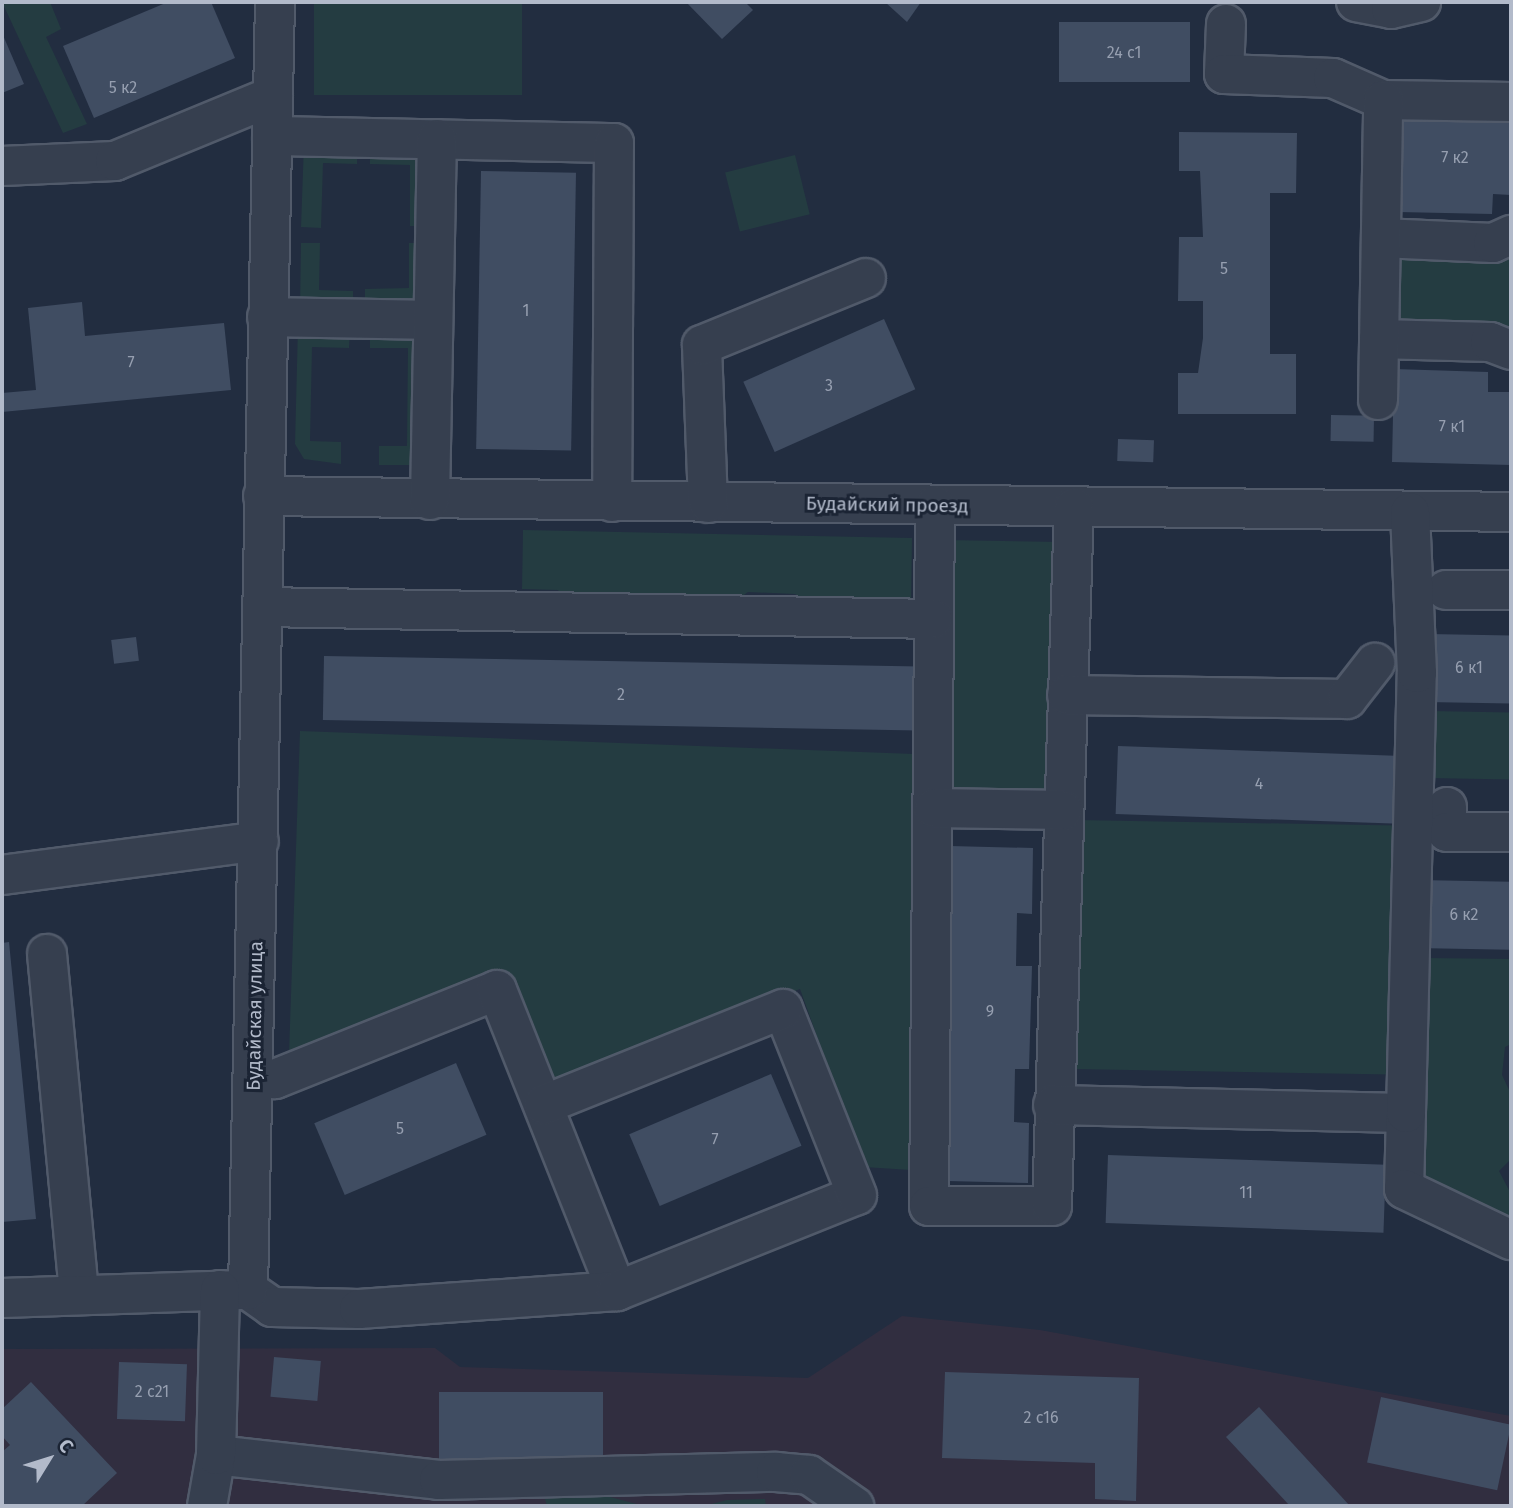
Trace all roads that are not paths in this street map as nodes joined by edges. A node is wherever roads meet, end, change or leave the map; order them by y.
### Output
1 (275, 2) edge
2 (1356, 2) edge
3 (1421, 2) edge
4 (1226, 24) dead end
5 (273, 96) junction
6 (1382, 100) junction
7 (1511, 102) edge
8 (272, 136) junction
9 (437, 139) junction
10 (2, 166) edge
11 (1511, 235) edge
12 (1381, 238) junction
13 (866, 278) dead end
14 (267, 317) junction
15 (433, 320) junction
16 (1379, 339) junction
17 (1511, 350) edge
18 (1378, 400) dead end
19 (263, 496) junction
20 (430, 500) junction
21 (612, 502) junction
22 (708, 503) junction
23 (935, 505) junction
24 (1074, 507) junction
25 (1410, 512) junction
26 (1511, 512) edge
27 (1446, 590) dead end
28 (1511, 590) edge
29 (262, 607) junction
30 (933, 618) junction
31 (1375, 663) dead end
32 (1067, 695) junction
33 (1447, 807) dead end
34 (934, 808) junction
35 (1063, 810) junction
36 (1511, 832) edge
37 (259, 841) junction
38 (2, 875) edge
39 (47, 954) dead end
40 (253, 1078) junction
41 (543, 1105) junction
42 (1053, 1105) junction
43 (1406, 1113) junction
44 (1511, 1240) edge
45 (234, 1290) junction
46 (617, 1291) junction
47 (79, 1295) junction
48 (2, 1298) edge
49 (216, 1455) junction
50 (439, 1480) junction
51 (207, 1506) edge
52 (471, 1506) edge
53 (854, 1506) edge

1 - 5 street, Будайская улица
2 - 3 street
4 - 6 street
5 - 8 street, Будайская улица
5 - 10 street
6 - 7 street
6 - 12 street
8 - 9 street
8 - 14 street, Будайская улица
9 - 15 street
9 - 21 street
11 - 12 street
12 - 16 street
13 - 22 street
14 - 15 street
14 - 19 street, Будайская улица
15 - 20 street
16 - 17 street
16 - 18 street
19 - 20 street, Будайский проезд
19 - 29 street, Будайская улица
20 - 21 street, Будайский проезд
21 - 22 street, Будайский проезд
22 - 23 street, Будайский проезд
23 - 24 street, Будайский проезд
23 - 30 street
24 - 25 street, Будайский проезд
24 - 32 street
25 - 26 street, Будайский проезд
25 - 43 street
27 - 28 street
29 - 30 street
29 - 37 street, Будайская улица
30 - 34 street
31 - 32 street
32 - 35 street
33 - 36 street
34 - 35 street
34 - 42 street
35 - 42 street
37 - 38 street
37 - 40 street, Будайская улица
39 - 47 street
40 - 41 street
40 - 45 street, Будайская улица
41 - 46 street
41 - 46 street
42 - 43 street
43 - 44 street
45 - 46 street
45 - 47 street
45 - 49 street, Будайская улица
47 - 48 street
49 - 50 street
49 - 51 street, Будайская улица
50 - 52 street
50 - 53 street

